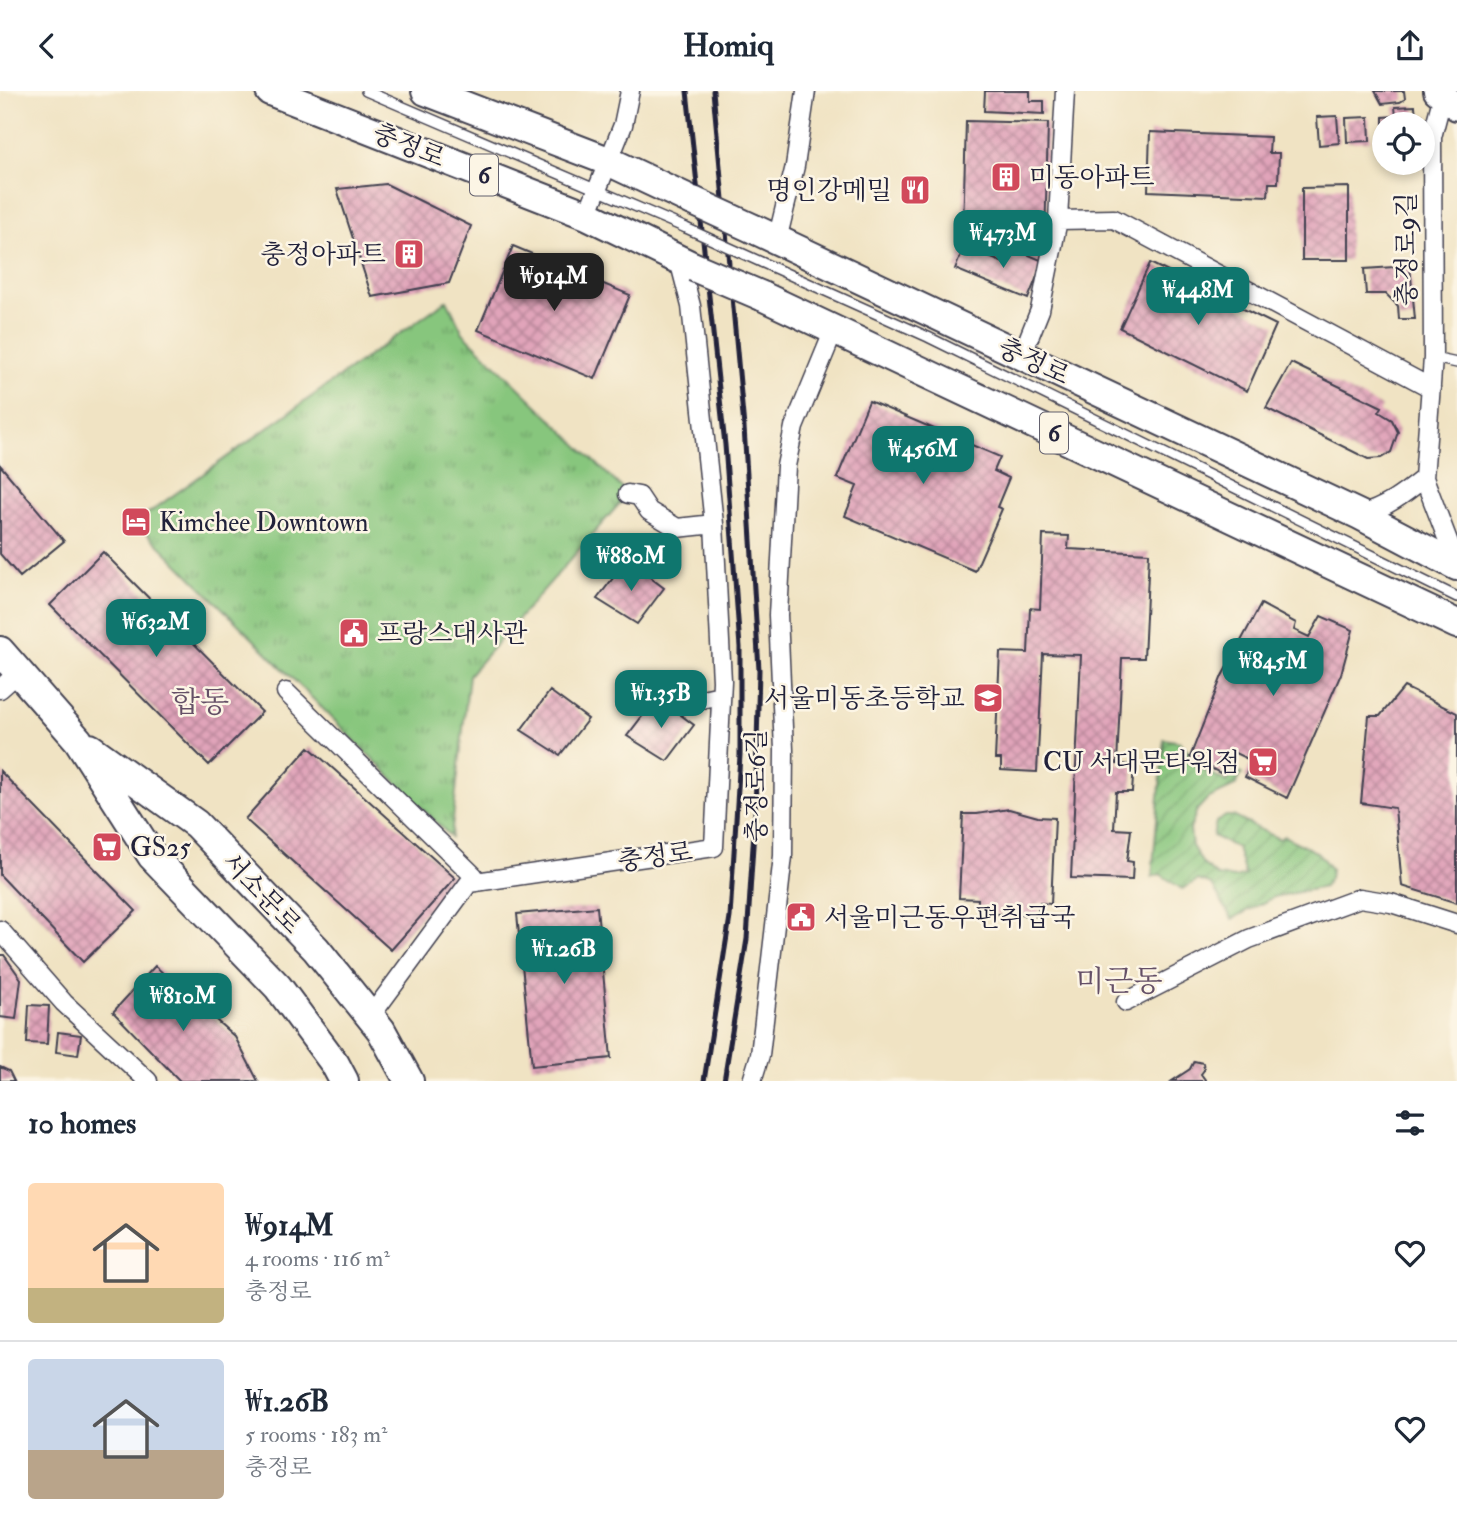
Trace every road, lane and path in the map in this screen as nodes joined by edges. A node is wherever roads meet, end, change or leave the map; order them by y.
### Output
1 (270, 91) edge
2 (366, 91) edge
3 (426, 91) edge
4 (629, 91) edge
5 (806, 91) edge
6 (1065, 91) edge
7 (1445, 97) edge
8 (608, 161) junction
9 (597, 189) junction
10 (690, 214) junction
11 (587, 215) junction
12 (1058, 220) junction
13 (764, 244) junction
14 (687, 264) junction
15 (834, 330) junction
16 (1022, 355) junction
17 (1433, 358) junction
18 (1457, 363) edge
19 (1431, 388) junction
20 (1424, 478) junction
21 (628, 494) dead end
22 (1360, 515) junction
23 (714, 524) junction
24 (1457, 565) edge
25 (1457, 597) edge
26 (1457, 624) edge
27 (0, 651) edge
28 (10, 681) edge
29 (286, 692) dead end
30 (721, 695) junction
31 (688, 702) dead end
32 (78, 740) junction
33 (469, 883) junction
34 (1457, 924) edge
35 (0, 930) edge
36 (1126, 1002) dead end
37 (370, 1017) junction
38 (148, 1081) edge
39 (344, 1081) edge
40 (409, 1081) edge
41 (752, 1081) edge

1 - 11 main road, 충정로 / 6
2 - 9 lane
3 - 8 main road, 충정로 / 6
4 - 8 street
5 - 13 street
6 - 12 street
7 - 17 street, 충정로9길
8 - 9 street
8 - 10 main road, 충정로 / 6
9 - 10 lane
9 - 11 street
10 - 13 main road, 충정로 / 6, bridge
11 - 14 main road, 충정로 / 6
12 - 16 street
12 - 19 street
13 - 16 main road, 충정로 / 6
13 - 25 lane
14 - 15 main road, 충정로 / 6, bridge
14 - 23 street, 충정로
15 - 26 main road, 충정로 / 6
15 - 41 street, 충정로6길
16 - 22 main road, 충정로 / 6
17 - 18 lane
17 - 19 street, 충정로9길
19 - 20 street, 충정로9길
20 - 22 street
20 - 24 street, 충정로9길
21 - 23 street
22 - 24 main road, 충정로 / 6
23 - 30 street, 충정로
27 - 28 main road, 서소문로
28 - 32 main road, 서소문로
29 - 33 street
30 - 31 street
30 - 33 street, 충정로
32 - 37 main road, 서소문로
32 - 39 main road, 서소문로
33 - 37 street
34 - 36 street
35 - 38 street
37 - 40 main road, 서소문로

